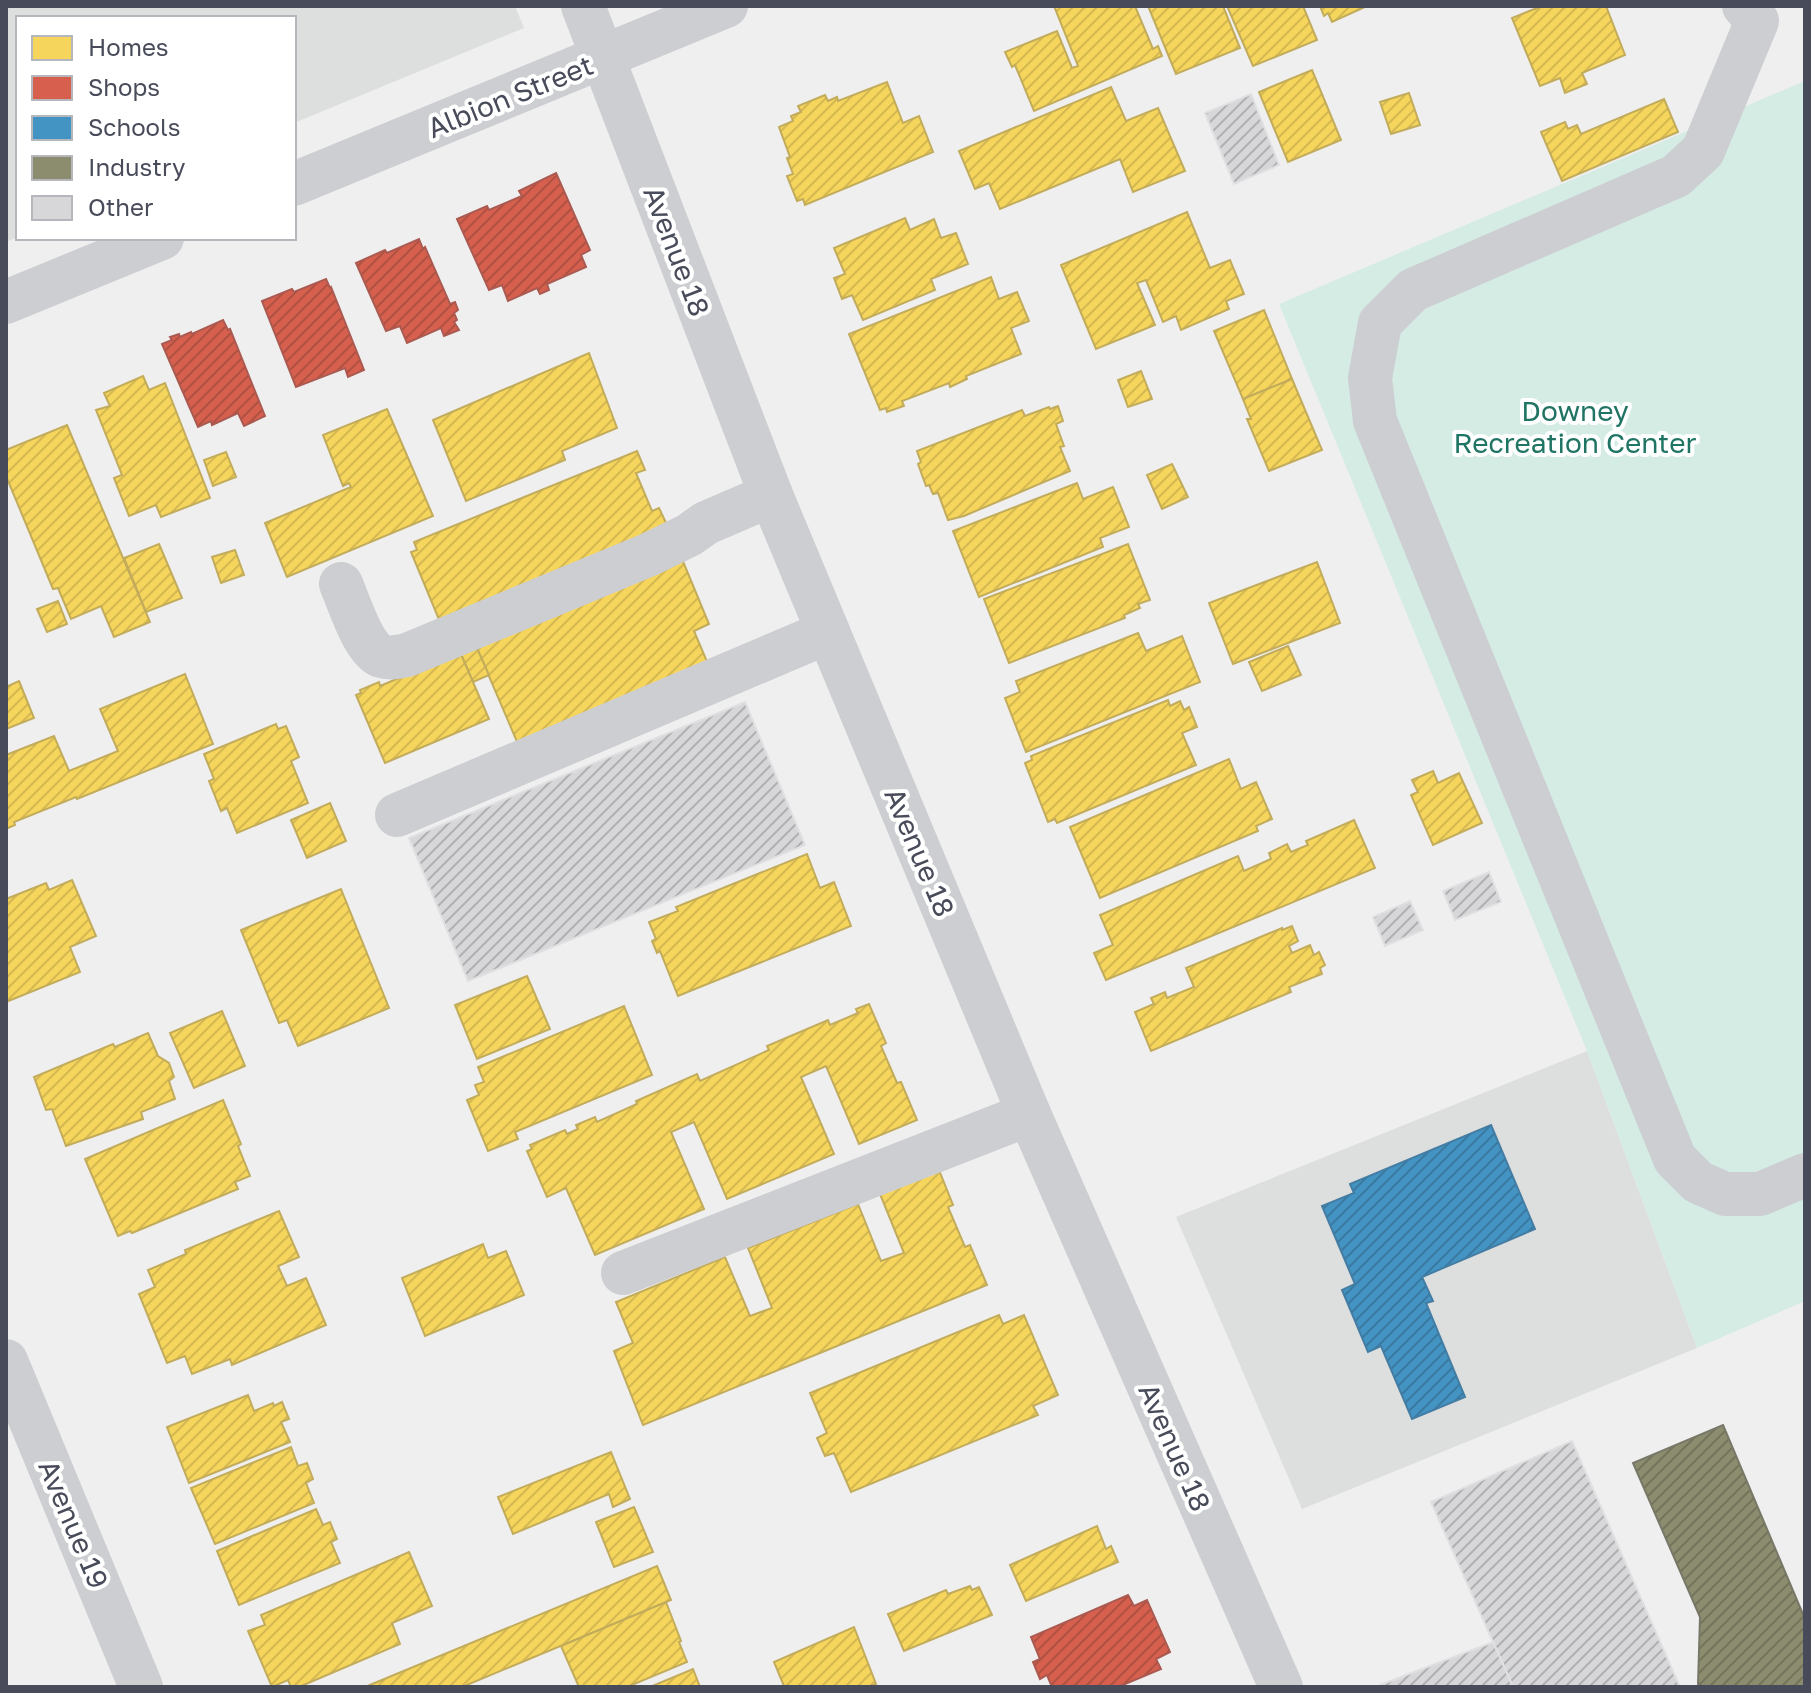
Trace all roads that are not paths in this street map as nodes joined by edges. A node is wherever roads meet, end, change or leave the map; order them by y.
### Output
1 (583, 6) edge
2 (726, 6) edge
3 (1750, 13) edge
4 (604, 57) junction
5 (296, 183) edge
6 (157, 240) edge
7 (6, 302) edge
8 (771, 495) junction
9 (341, 584) dead end
10 (828, 632) junction
11 (397, 815) dead end
12 (1029, 1114) junction
13 (1805, 1175) edge
14 (623, 1273) dead end
15 (6, 1361) edge
16 (141, 1687) edge
17 (1281, 1687) edge

1 - 4 street, Avenue 18
2 - 4 street, Albion Street
3 - 13 street
4 - 5 street, Albion Street
4 - 8 street, Avenue 18
6 - 7 street
8 - 9 street
8 - 10 street, Avenue 18
10 - 11 street
10 - 12 street, Avenue 18
12 - 14 street
12 - 17 street, Avenue 18
15 - 16 street, Avenue 19

